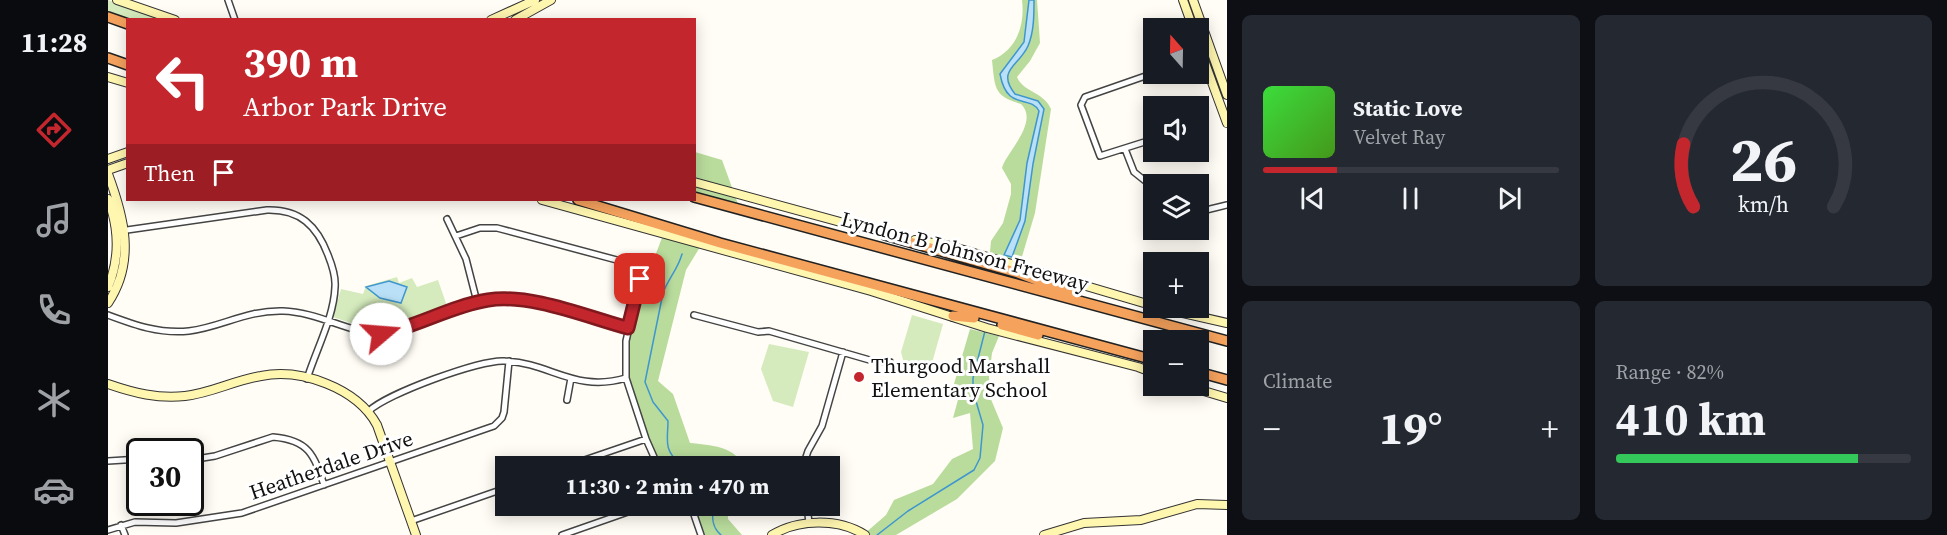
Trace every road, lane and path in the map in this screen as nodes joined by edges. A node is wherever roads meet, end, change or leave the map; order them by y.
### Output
1 (117, 0) edge
2 (228, 0) edge
3 (536, 0) edge
4 (551, 0) edge
5 (1183, 0) edge
6 (1193, 0) edge
7 (526, 10) junction
8 (108, 17) edge
9 (169, 18) edge
10 (234, 18) edge
11 (494, 18) edge
12 (517, 18) edge
13 (1189, 18) edge
14 (126, 23) edge
15 (1212, 52) junction
16 (1209, 53) edge
17 (108, 58) edge
18 (126, 64) edge
19 (1209, 74) edge
20 (108, 77) edge
21 (1143, 77) edge
22 (126, 82) edge
23 (1227, 95) edge
24 (1224, 108) edge
25 (1227, 123) edge
26 (1143, 143) edge
27 (1125, 149) junction
28 (126, 153) edge
29 (108, 159) edge
30 (126, 164) edge
31 (108, 172) edge
32 (1143, 179) edge
33 (697, 183) edge
34 (696, 198) edge
35 (108, 199) edge
36 (546, 201) edge
37 (581, 201) edge
38 (1227, 205) edge
39 (1209, 209) edge
40 (447, 219) dead end
41 (121, 231) junction
42 (885, 235) junction
43 (456, 236) junction
44 (108, 287) edge
45 (477, 302) junction
46 (108, 303) edge
47 (1143, 303) edge
48 (1100, 306) junction
49 (108, 315) edge
50 (694, 315) dead end
51 (952, 316) junction
52 (327, 318) junction
53 (1205, 318) edge
54 (1227, 323) edge
55 (628, 328) junction
56 (1082, 341) junction
57 (1227, 341) edge
58 (843, 352) junction
59 (1143, 357) edge
60 (509, 361) junction
61 (890, 362) dead end
62 (1143, 369) edge
63 (1209, 375) edge
64 (571, 378) junction
65 (626, 378) junction
66 (307, 379) junction
67 (1227, 380) edge
68 (108, 384) edge
69 (1209, 393) edge
70 (1227, 398) edge
71 (567, 400) dead end
72 (369, 411) junction
73 (646, 439) junction
74 (204, 456) edge
75 (596, 456) edge
76 (654, 456) edge
77 (806, 456) edge
78 (126, 460) edge
79 (108, 461) edge
80 (390, 462) junction
81 (324, 485) junction
82 (495, 492) edge
83 (1227, 505) edge
84 (616, 516) edge
85 (694, 516) edge
86 (808, 516) edge
87 (411, 521) junction
88 (809, 523) junction
89 (121, 525) junction
90 (108, 530) edge
91 (863, 534) edge
92 (125, 535) edge
93 (416, 535) edge
94 (562, 535) edge
95 (701, 535) edge
96 (772, 535) edge
97 (1044, 535) edge

1 - 9 main road
2 - 10 street
3 - 7 main road
4 - 7 main road
5 - 13 main road
6 - 15 main road
7 - 11 main road
7 - 12 main road
8 - 14 highway
15 - 16 street
15 - 23 main road
17 - 18 highway
19 - 24 main road
20 - 22 main road
21 - 27 street
24 - 25 main road
26 - 27 street
27 - 32 street
28 - 29 main road
30 - 31 main road
31 - 41 main road
33 - 42 main road
34 - 48 highway, Lyndon B Johnson Freeway
35 - 41 main road
36 - 51 main road
37 - 56 highway
38 - 39 street
40 - 43 street
41 - 44 main road
41 - 46 main road
41 - 52 street
42 - 47 main road
42 - 48 highway
43 - 45 street
43 - 55 street
45 - 52 street
45 - 55 street
48 - 57 highway, Lyndon B Johnson Freeway
49 - 52 street
50 - 58 street
51 - 56 highway
51 - 62 main road
52 - 66 street
53 - 54 main road
55 - 65 street
56 - 59 highway
58 - 61 street
58 - 77 street
60 - 64 street
60 - 72 street
60 - 80 street, Heatherdale Drive
63 - 67 highway
64 - 65 street
64 - 71 street
65 - 73 street
66 - 68 main road
66 - 72 main road
69 - 70 main road
72 - 80 main road
73 - 75 street
73 - 76 street
74 - 81 street
78 - 79 street
80 - 81 street, Heatherdale Drive
80 - 87 main road
81 - 89 street, Heatherdale Drive
82 - 87 street
83 - 97 main road
84 - 94 street
85 - 95 street
86 - 88 street
87 - 93 main road
88 - 91 main road
88 - 96 main road
89 - 90 street, Heatherdale Drive
89 - 92 street

